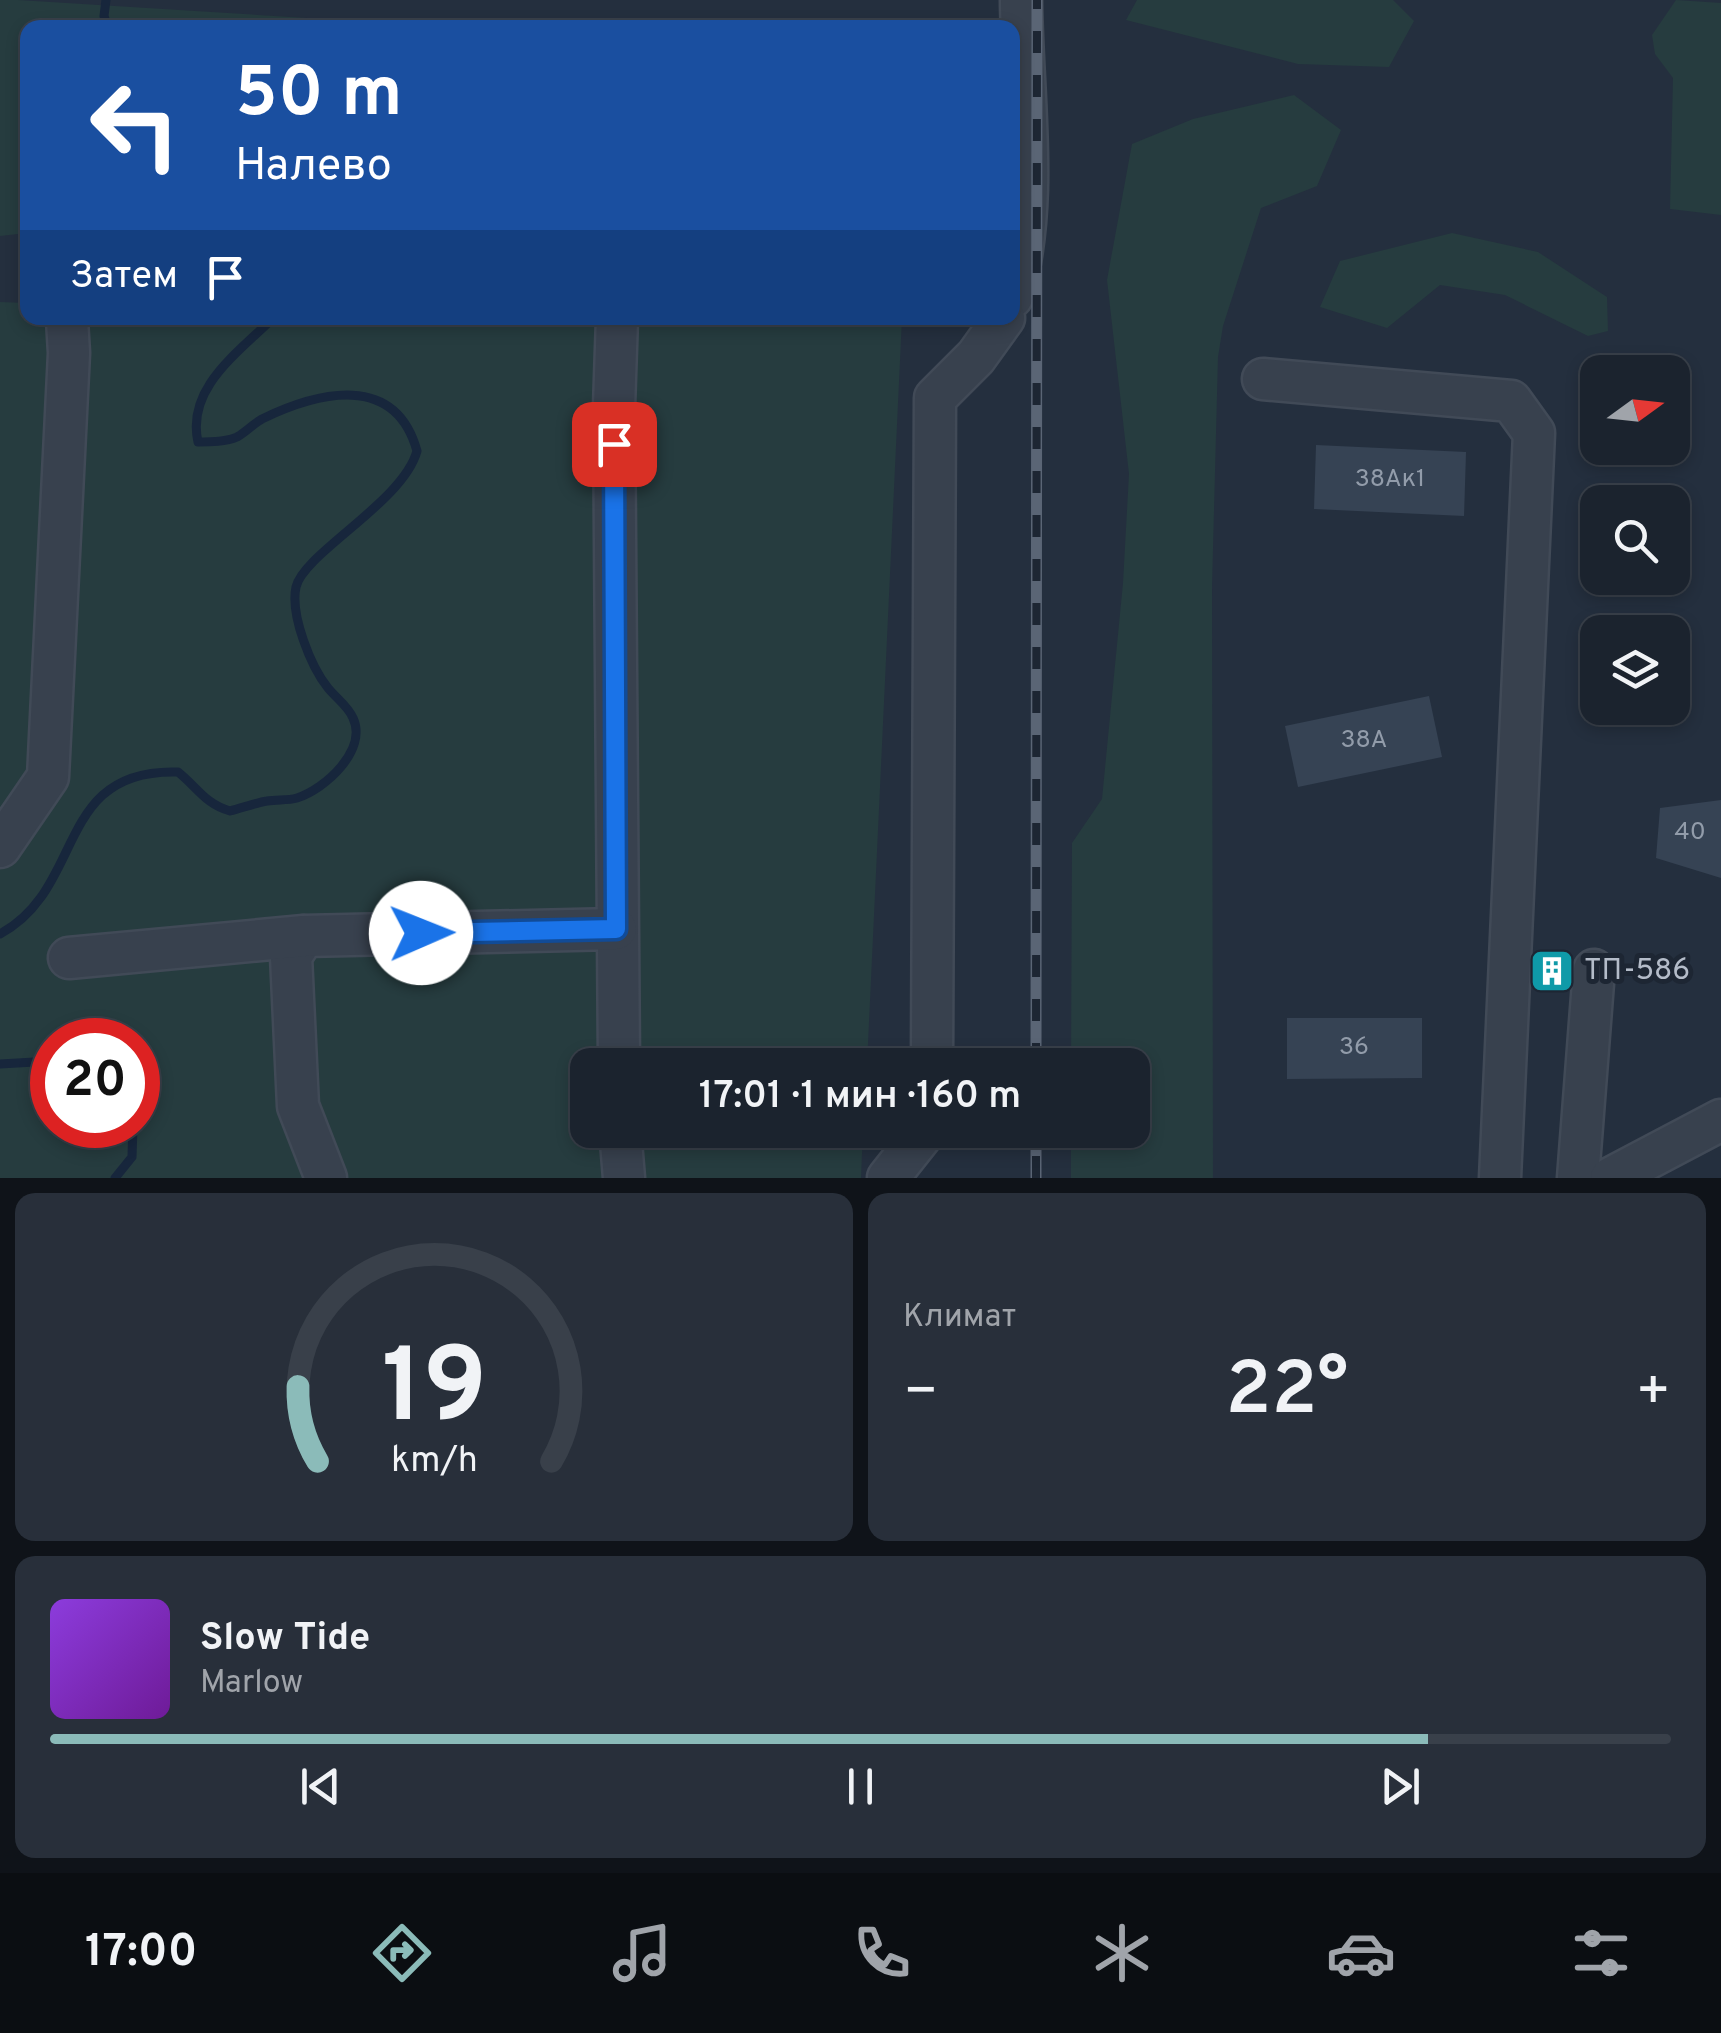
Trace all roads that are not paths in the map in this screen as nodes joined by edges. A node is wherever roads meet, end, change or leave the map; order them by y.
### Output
1 (1021, 0) edge
2 (1020, 80) edge
3 (1020, 196) edge
4 (1020, 272) edge
5 (67, 325) edge
6 (617, 325) edge
7 (999, 325) edge
8 (1262, 379) dead end
9 (0, 847) edge
10 (616, 929) junction
11 (304, 936) junction
12 (69, 958) dead end
13 (1594, 970) dead end
14 (619, 1048) edge
15 (932, 1048) edge
16 (1721, 1120) edge
17 (622, 1148) edge
18 (913, 1148) edge
19 (929, 1148) edge
20 (326, 1178) edge
21 (624, 1178) edge
22 (888, 1178) edge
23 (930, 1178) edge
24 (1500, 1178) edge
25 (1578, 1178) edge
26 (1611, 1178) edge

1 - 2 street
3 - 4 street
5 - 9 street
6 - 10 street
7 - 15 street
8 - 24 street
10 - 11 street
10 - 14 street
11 - 12 street
11 - 20 street
13 - 25 street
16 - 26 street
17 - 21 street
18 - 22 street
19 - 23 street

